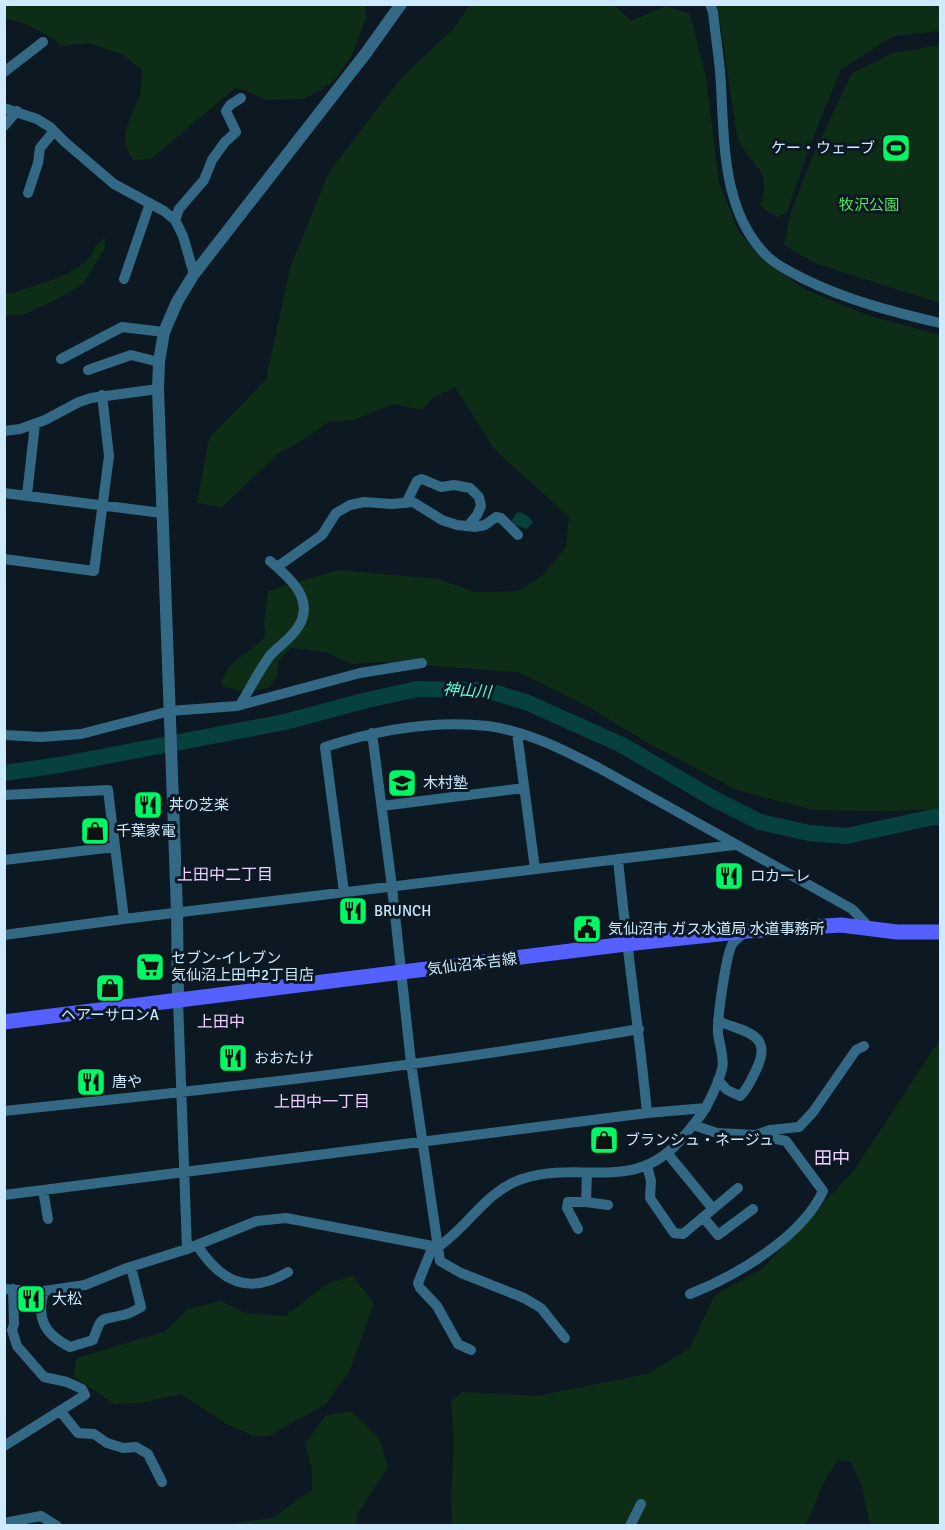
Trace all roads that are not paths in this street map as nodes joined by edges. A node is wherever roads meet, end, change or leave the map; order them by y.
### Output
1 (401, 4) edge
2 (710, 4) edge
3 (43, 42) dead end
4 (4, 72) edge
5 (241, 98) dead end
6 (4, 108) edge
7 (16, 111) junction
8 (4, 126) edge
9 (54, 131) junction
10 (28, 193) dead end
11 (150, 203) junction
12 (175, 220) junction
13 (194, 274) junction
14 (124, 279) dead end
15 (940, 323) edge
16 (164, 332) junction
17 (61, 359) dead end
18 (159, 362) junction
19 (88, 370) dead end
20 (158, 389) junction
21 (102, 395) junction
22 (35, 424) junction
23 (4, 431) edge
24 (4, 493) edge
25 (27, 495) junction
26 (406, 503) junction
27 (102, 505) junction
28 (162, 513) junction
29 (468, 526) junction
30 (518, 535) dead end
31 (4, 559) edge
32 (423, 663) dead end
33 (240, 705) junction
34 (170, 713) junction
35 (372, 733) junction
36 (517, 733) junction
37 (4, 735) edge
38 (524, 788) junction
39 (4, 795) edge
40 (382, 806) junction
41 (734, 844) junction
42 (115, 847) junction
43 (618, 859) junction
44 (4, 860) edge
45 (535, 869) junction
46 (392, 887) junction
47 (344, 892) junction
48 (177, 912) junction
49 (124, 919) junction
50 (870, 928) junction
51 (747, 931) junction
52 (940, 932) edge
53 (4, 935) edge
54 (626, 944) junction
55 (400, 974) junction
56 (178, 1000) junction
57 (718, 1021) junction
58 (4, 1022) edge
59 (639, 1029) junction
60 (864, 1046) dead end
61 (411, 1063) junction
62 (718, 1080) junction
63 (183, 1092) junction
64 (706, 1108) junction
65 (4, 1112) edge
66 (647, 1113) junction
67 (693, 1125) junction
68 (756, 1135) junction
69 (423, 1143) junction
70 (668, 1154) junction
71 (646, 1166) junction
72 (185, 1173) junction
73 (587, 1173) junction
74 (738, 1188) dead end
75 (43, 1191) junction
76 (4, 1195) edge
77 (586, 1202) junction
78 (608, 1205) dead end
79 (713, 1209) junction
80 (753, 1209) dead end
81 (703, 1217) junction
82 (48, 1220) dead end
83 (578, 1229) dead end
84 (435, 1246) junction
85 (192, 1247) junction
86 (131, 1267) junction
87 (288, 1272) dead end
88 (9, 1289) edge
89 (44, 1291) junction
90 (690, 1294) dead end
91 (565, 1338) dead end
92 (471, 1350) dead end
93 (61, 1412) junction
94 (4, 1446) edge
95 (162, 1482) dead end
96 (641, 1504) dead end
97 (4, 1523) edge
98 (57, 1526) edge
99 (630, 1526) edge

1 - 13 street
2 - 15 street
3 - 4 street
5 - 12 street
6 - 7 street
7 - 8 street
7 - 9 street
9 - 10 street
9 - 11 street
11 - 12 street
11 - 14 street
12 - 13 street
13 - 16 street
16 - 17 street
16 - 18 street
18 - 19 street
18 - 20 street
20 - 21 street
20 - 28 street
21 - 22 street
21 - 27 street
22 - 23 street
22 - 25 street
24 - 25 street
25 - 27 street
26 - 29 street
26 - 29 street
26 - 33 street
27 - 28 street
27 - 31 street
28 - 34 street
29 - 30 street
32 - 33 street
33 - 34 street
34 - 37 street
34 - 48 street
35 - 36 street
35 - 40 street
35 - 47 street
36 - 38 street
36 - 41 street
38 - 40 street
38 - 45 street
39 - 42 street
40 - 46 street
41 - 43 street
41 - 50 street
42 - 44 street
42 - 49 street
43 - 45 street
43 - 54 street
45 - 46 street
46 - 47 street
46 - 55 street
47 - 48 street
48 - 49 street
48 - 56 street
49 - 53 street
50 - 51 main road, 気仙沼本吉線
50 - 52 main road, 気仙沼本吉線
51 - 54 main road, 気仙沼本吉線
51 - 57 street
54 - 55 main road, 気仙沼本吉線
54 - 59 street
55 - 56 main road, 気仙沼本吉線
55 - 61 street
56 - 58 main road, 気仙沼本吉線
56 - 63 street
57 - 62 street
57 - 62 street
59 - 61 street
59 - 66 street
60 - 68 street
61 - 63 street
61 - 69 street
62 - 64 street
63 - 65 street
63 - 72 street
64 - 66 street
64 - 67 street
66 - 69 street
67 - 68 street
67 - 70 street
68 - 90 street
69 - 72 street
69 - 84 street
70 - 71 street
70 - 79 street
71 - 73 street
71 - 81 street
72 - 75 street
72 - 85 street
73 - 77 street
73 - 84 street
74 - 79 street
75 - 76 street
75 - 82 street
77 - 78 street
77 - 83 street
79 - 81 street
80 - 81 street
84 - 85 street
84 - 91 street
84 - 92 street
85 - 86 street
85 - 87 street
86 - 89 street
86 - 89 street
88 - 89 street
88 - 93 street
93 - 94 street
93 - 95 street
96 - 99 street
97 - 98 street

